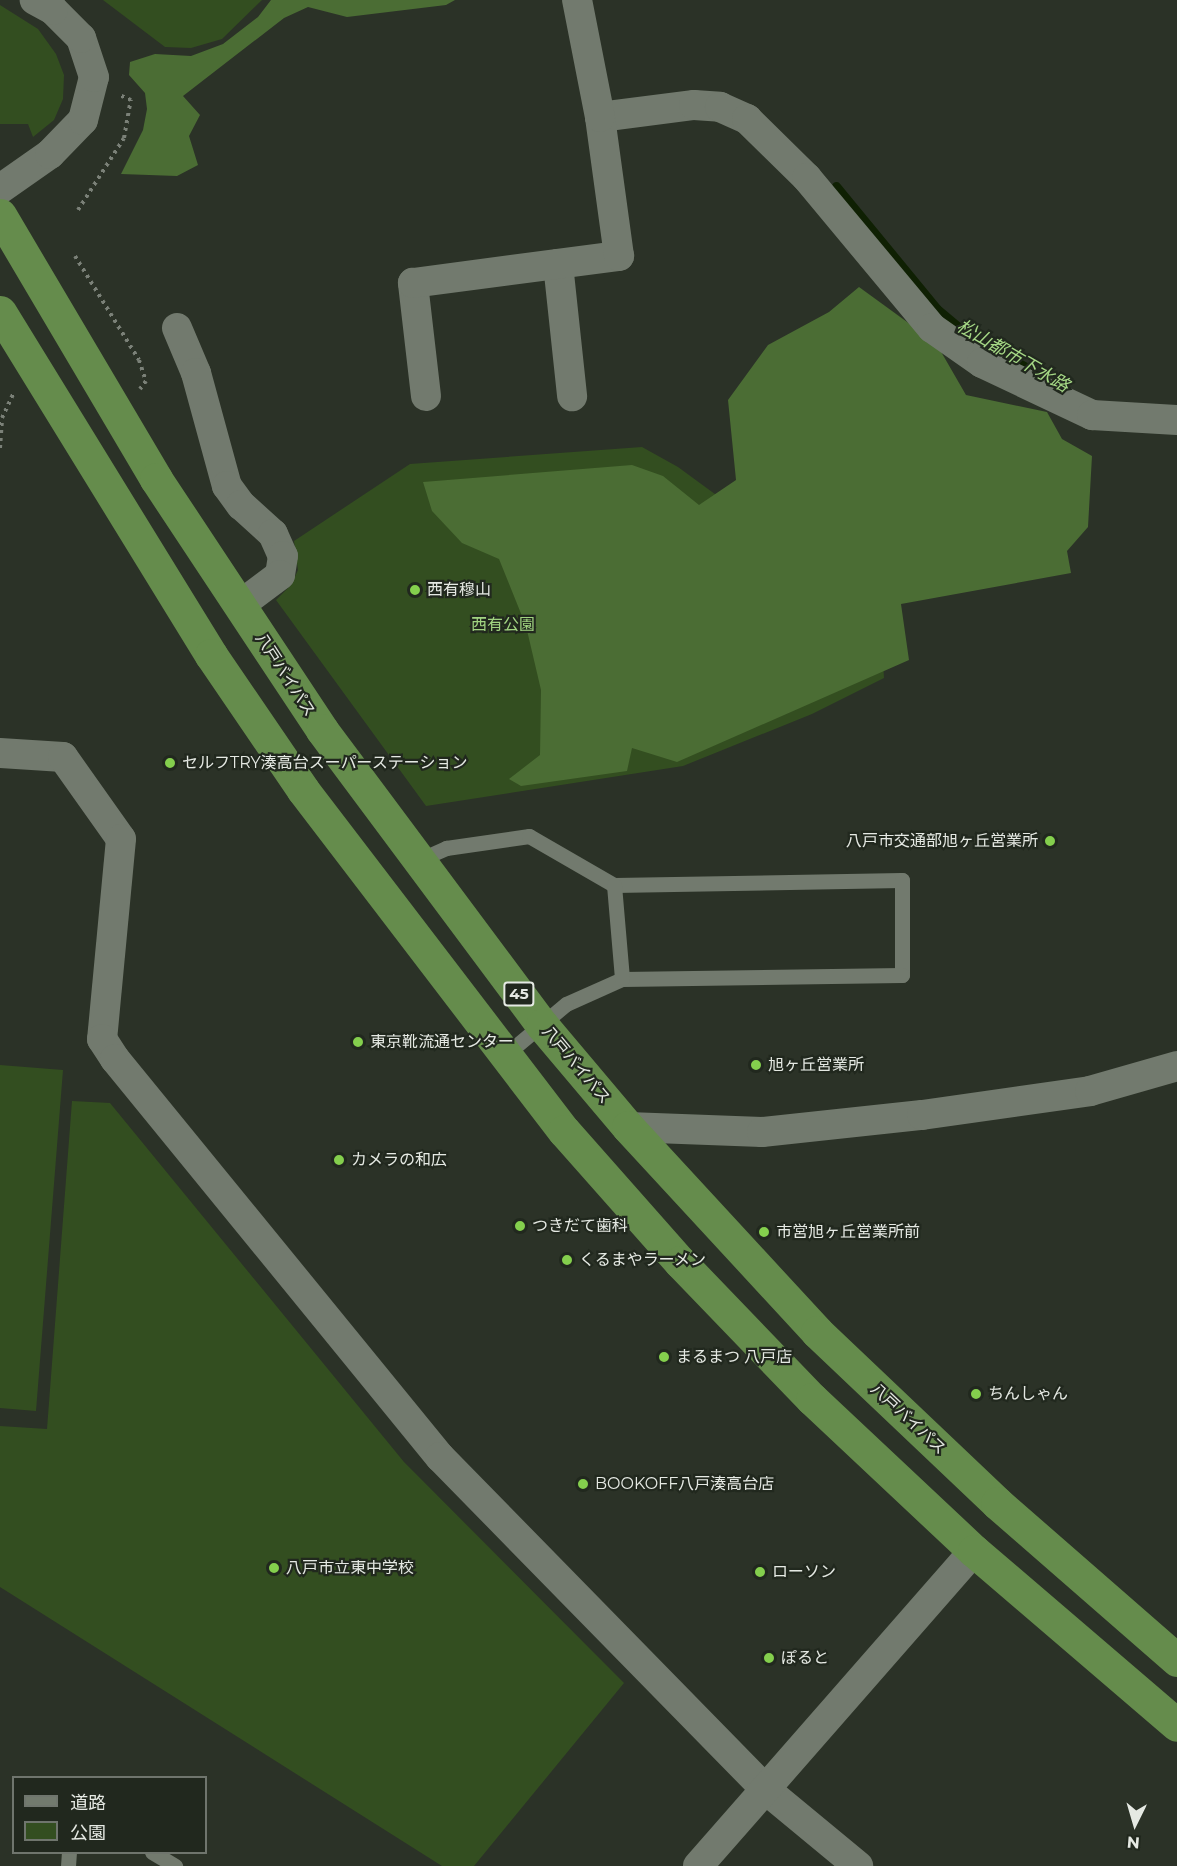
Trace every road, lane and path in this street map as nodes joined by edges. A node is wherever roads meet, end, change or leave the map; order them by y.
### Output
1 (35, 0) edge
2 (577, 0) edge
3 (114, 93) dead end
4 (600, 117) junction
5 (0, 189) edge
6 (78, 210) dead end
7 (0, 215) edge
8 (75, 256) dead end
9 (558, 264) junction
10 (0, 312) edge
11 (177, 328) dead end
12 (13, 393) dead end
13 (135, 394) dead end
14 (426, 396) dead end
15 (572, 396) dead end
16 (1177, 420) edge
17 (0, 448) edge
18 (240, 605) junction
19 (0, 753) edge
20 (419, 860) junction
21 (614, 885) junction
22 (622, 979) junction
23 (542, 1025) junction
24 (504, 1056) junction
25 (1177, 1066) edge
26 (628, 1127) junction
27 (974, 1551) junction
28 (1177, 1660) edge
29 (1177, 1725) edge
30 (765, 1789) junction
31 (155, 1854) edge
32 (175, 1866) edge
33 (698, 1866) edge
34 (858, 1866) edge

1 - 5 street
2 - 4 street
3 - 6 path
4 - 9 street
4 - 16 street
7 - 18 highway, 八戸バイパス / 45
8 - 13 path
9 - 14 street
9 - 15 street
10 - 24 highway
11 - 18 street
12 - 17 path
18 - 20 highway, 八戸バイパス / 45
19 - 30 street
20 - 21 lane
20 - 23 highway, 八戸バイパス / 45
21 - 22 lane
21 - 22 lane
22 - 23 lane
23 - 24 lane
23 - 26 highway, 八戸バイパス / 45
24 - 27 highway
25 - 26 street
26 - 28 highway, 八戸バイパス / 45
27 - 29 highway
27 - 30 street
30 - 33 street
30 - 34 street
31 - 32 lane

